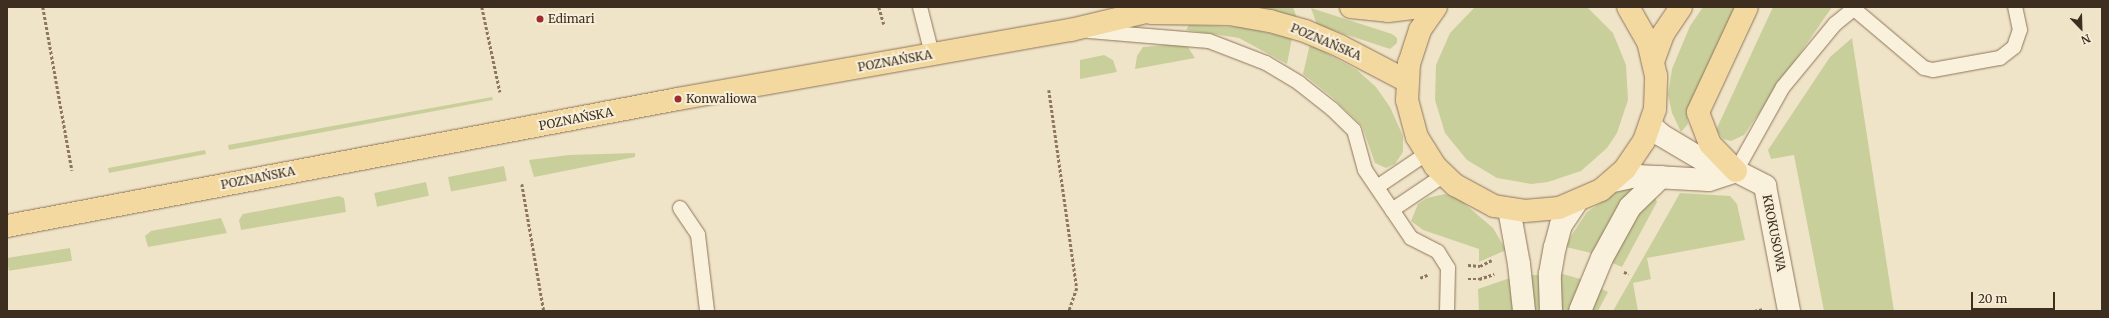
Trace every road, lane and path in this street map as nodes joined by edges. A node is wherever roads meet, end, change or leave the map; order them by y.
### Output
1 (43, 7) edge
2 (482, 7) edge
3 (879, 7) edge
4 (920, 7) edge
5 (1167, 7) edge
6 (1351, 7) edge
7 (1419, 7) edge
8 (1436, 7) edge
9 (1628, 7) edge
10 (1681, 7) edge
11 (1747, 7) edge
12 (2015, 7) edge
13 (1855, 8) edge
14 (1152, 10) edge
15 (884, 24) dead end
16 (1071, 30) junction
17 (932, 54) junction
18 (1654, 59) junction
19 (1407, 81) junction
20 (1049, 90) dead end
21 (500, 92) dead end
22 (1650, 125) junction
23 (1426, 154) junction
24 (72, 170) dead end
25 (1736, 171) junction
26 (1444, 176) junction
27 (1661, 177) junction
28 (1613, 181) junction
29 (522, 184) dead end
30 (1377, 188) junction
31 (1575, 204) junction
32 (680, 208) dead end
33 (1509, 209) junction
34 (1392, 210) junction
35 (7, 226) edge
36 (1494, 260) dead end
37 (1466, 265) dead end
38 (1501, 272) dead end
39 (1465, 279) dead end
40 (544, 311) edge
41 (707, 311) edge
42 (1069, 311) edge
43 (1448, 311) edge
44 (1524, 311) edge
45 (1552, 311) edge
46 (1580, 311) edge
47 (1789, 311) edge

1 - 24 path
2 - 21 path
3 - 15 path
4 - 17 lane
5 - 14 main road, POZNAŃSKA
6 - 7 main road
8 - 19 main road
9 - 18 main road
10 - 18 main road
11 - 25 main road
12 - 13 lane
13 - 25 lane
14 - 16 main road, POZNAŃSKA
14 - 19 main road, POZNAŃSKA
16 - 17 main road, POZNAŃSKA
16 - 30 lane
17 - 35 main road, POZNAŃSKA
18 - 22 main road
19 - 23 main road
20 - 42 path
22 - 25 street, KROKUSOWA
22 - 28 main road
23 - 26 main road
23 - 30 lane
25 - 27 street
25 - 47 street, KROKUSOWA
26 - 33 main road
26 - 34 lane
27 - 28 street
27 - 46 street
28 - 31 main road
29 - 40 path
30 - 34 lane
31 - 33 main road
31 - 45 street
32 - 41 lane
33 - 44 street
34 - 43 lane
36 - 37 path
38 - 39 path

